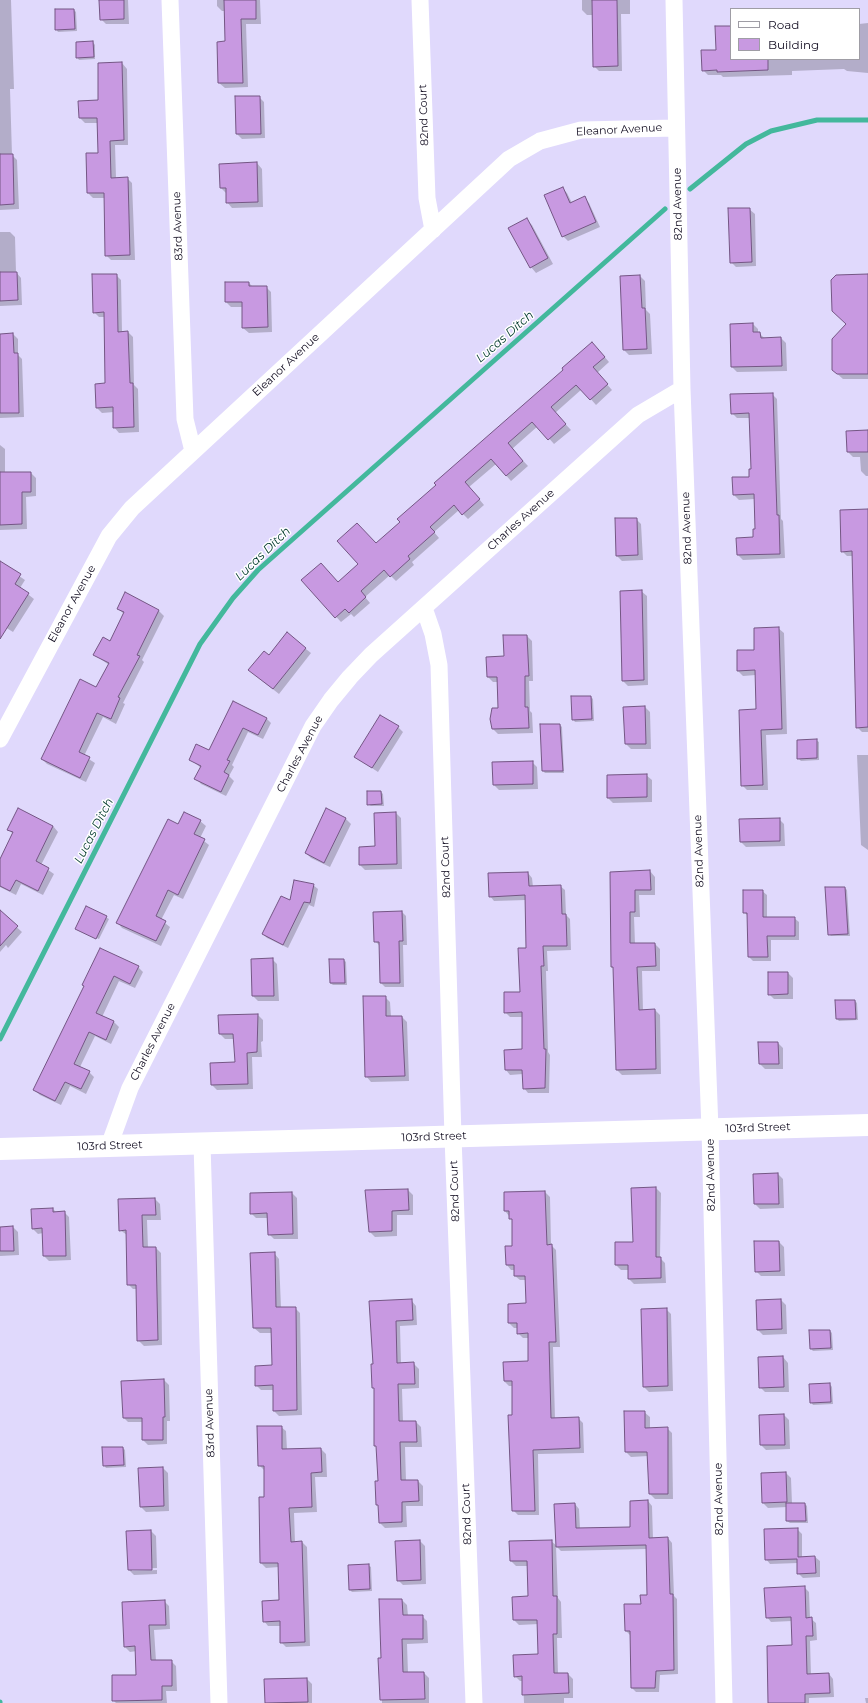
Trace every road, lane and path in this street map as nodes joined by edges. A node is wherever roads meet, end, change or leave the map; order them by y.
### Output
1 (170, 0) edge
2 (420, 0) edge
3 (674, 0) edge
4 (676, 128) junction
5 (433, 230) junction
6 (682, 389) junction
7 (193, 451) junction
8 (424, 608) junction
9 (0, 739) edge
10 (868, 1125) edge
11 (710, 1129) junction
12 (453, 1137) junction
13 (202, 1144) junction
14 (109, 1146) junction
15 (0, 1150) edge
16 (219, 1703) edge
17 (474, 1703) edge
18 (724, 1703) edge

1 - 7 street, 83rd Avenue
2 - 5 street, 82nd Court
3 - 4 street, 82nd Avenue
4 - 5 street, Eleanor Avenue
4 - 6 street, 82nd Avenue
5 - 7 street, Eleanor Avenue
6 - 8 street, Charles Avenue
6 - 11 street, 82nd Avenue
7 - 9 street, Eleanor Avenue
8 - 12 street, 82nd Court
8 - 14 street, Charles Avenue
10 - 11 street, 103rd Street
11 - 12 street, 103rd Street
11 - 18 street, 82nd Avenue
12 - 13 street, 103rd Street
12 - 17 street, 82nd Court
13 - 14 street, 103rd Street
13 - 16 street, 83rd Avenue
14 - 15 street, 103rd Street

